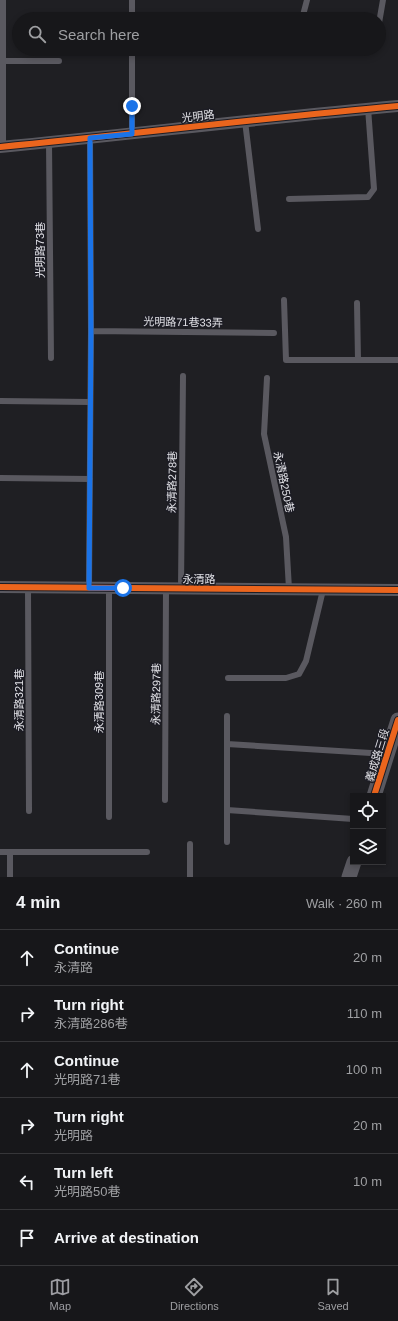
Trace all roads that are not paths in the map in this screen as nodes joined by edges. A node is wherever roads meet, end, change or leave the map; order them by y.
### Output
1 (3, 0) edge
2 (132, 0) edge
3 (307, 0) edge
4 (384, 0) edge
5 (132, 12) edge
6 (304, 12) edge
7 (381, 12) edge
8 (132, 56) edge
9 (3, 60) junction
10 (59, 61) dead end
11 (398, 106) edge
12 (368, 108) junction
13 (245, 120) junction
14 (132, 134) junction
15 (90, 138) junction
16 (49, 142) junction
17 (1, 147) edge
18 (289, 199) dead end
19 (258, 229) dead end
20 (284, 300) dead end
21 (357, 303) dead end
22 (91, 331) junction
23 (274, 333) dead end
24 (51, 358) dead end
25 (358, 360) junction
26 (398, 360) edge
27 (183, 376) dead end
28 (267, 378) dead end
29 (0, 401) edge
30 (90, 402) junction
31 (0, 478) edge
32 (90, 479) junction
33 (0, 587) edge
34 (28, 588) junction
35 (89, 588) junction
36 (109, 588) junction
37 (166, 588) junction
38 (181, 589) junction
39 (290, 589) junction
40 (323, 590) junction
41 (398, 590) edge
42 (228, 678) dead end
43 (227, 716) dead end
44 (398, 720) edge
45 (227, 744) junction
46 (387, 754) junction
47 (375, 793) edge
48 (165, 800) dead end
49 (227, 810) junction
50 (29, 811) dead end
51 (109, 817) dead end
52 (350, 819) edge
53 (227, 842) dead end
54 (190, 844) dead end
55 (0, 852) edge
56 (10, 852) junction
57 (147, 852) dead end
58 (353, 865) edge
59 (10, 877) edge
60 (190, 877) edge
61 (349, 877) edge

1 - 9 lane
2 - 5 lane
3 - 6 lane
4 - 7 lane
8 - 14 lane
9 - 10 lane
9 - 17 lane
11 - 12 street, 光明路
12 - 13 street, 光明路
12 - 18 lane
13 - 14 street, 光明路
13 - 19 lane
14 - 15 street, 光明路
15 - 16 street, 光明路
15 - 22 lane
16 - 17 street, 光明路
16 - 24 lane, 光明路73巷
20 - 25 lane
21 - 25 lane
22 - 23 lane, 光明路71巷33弄
22 - 30 lane
25 - 26 lane
27 - 38 lane, 永清路278巷
28 - 39 lane, 永清路250巷
29 - 30 lane
30 - 32 lane
31 - 32 lane
32 - 35 lane
33 - 34 street, 永清路
34 - 35 street, 永清路
34 - 50 lane, 永清路321巷
35 - 36 street, 永清路
36 - 37 street, 永清路
36 - 51 lane, 永清路309巷
37 - 38 street, 永清路
37 - 48 lane, 永清路297巷
38 - 39 street, 永清路
39 - 40 street, 永清路
40 - 41 street, 永清路
40 - 42 lane
43 - 45 lane
44 - 46 street, 義成路三段
45 - 46 lane
45 - 49 lane
46 - 47 street, 義成路三段
49 - 52 lane
49 - 53 lane
54 - 60 lane
55 - 56 lane
56 - 57 lane
56 - 59 lane
58 - 61 street

